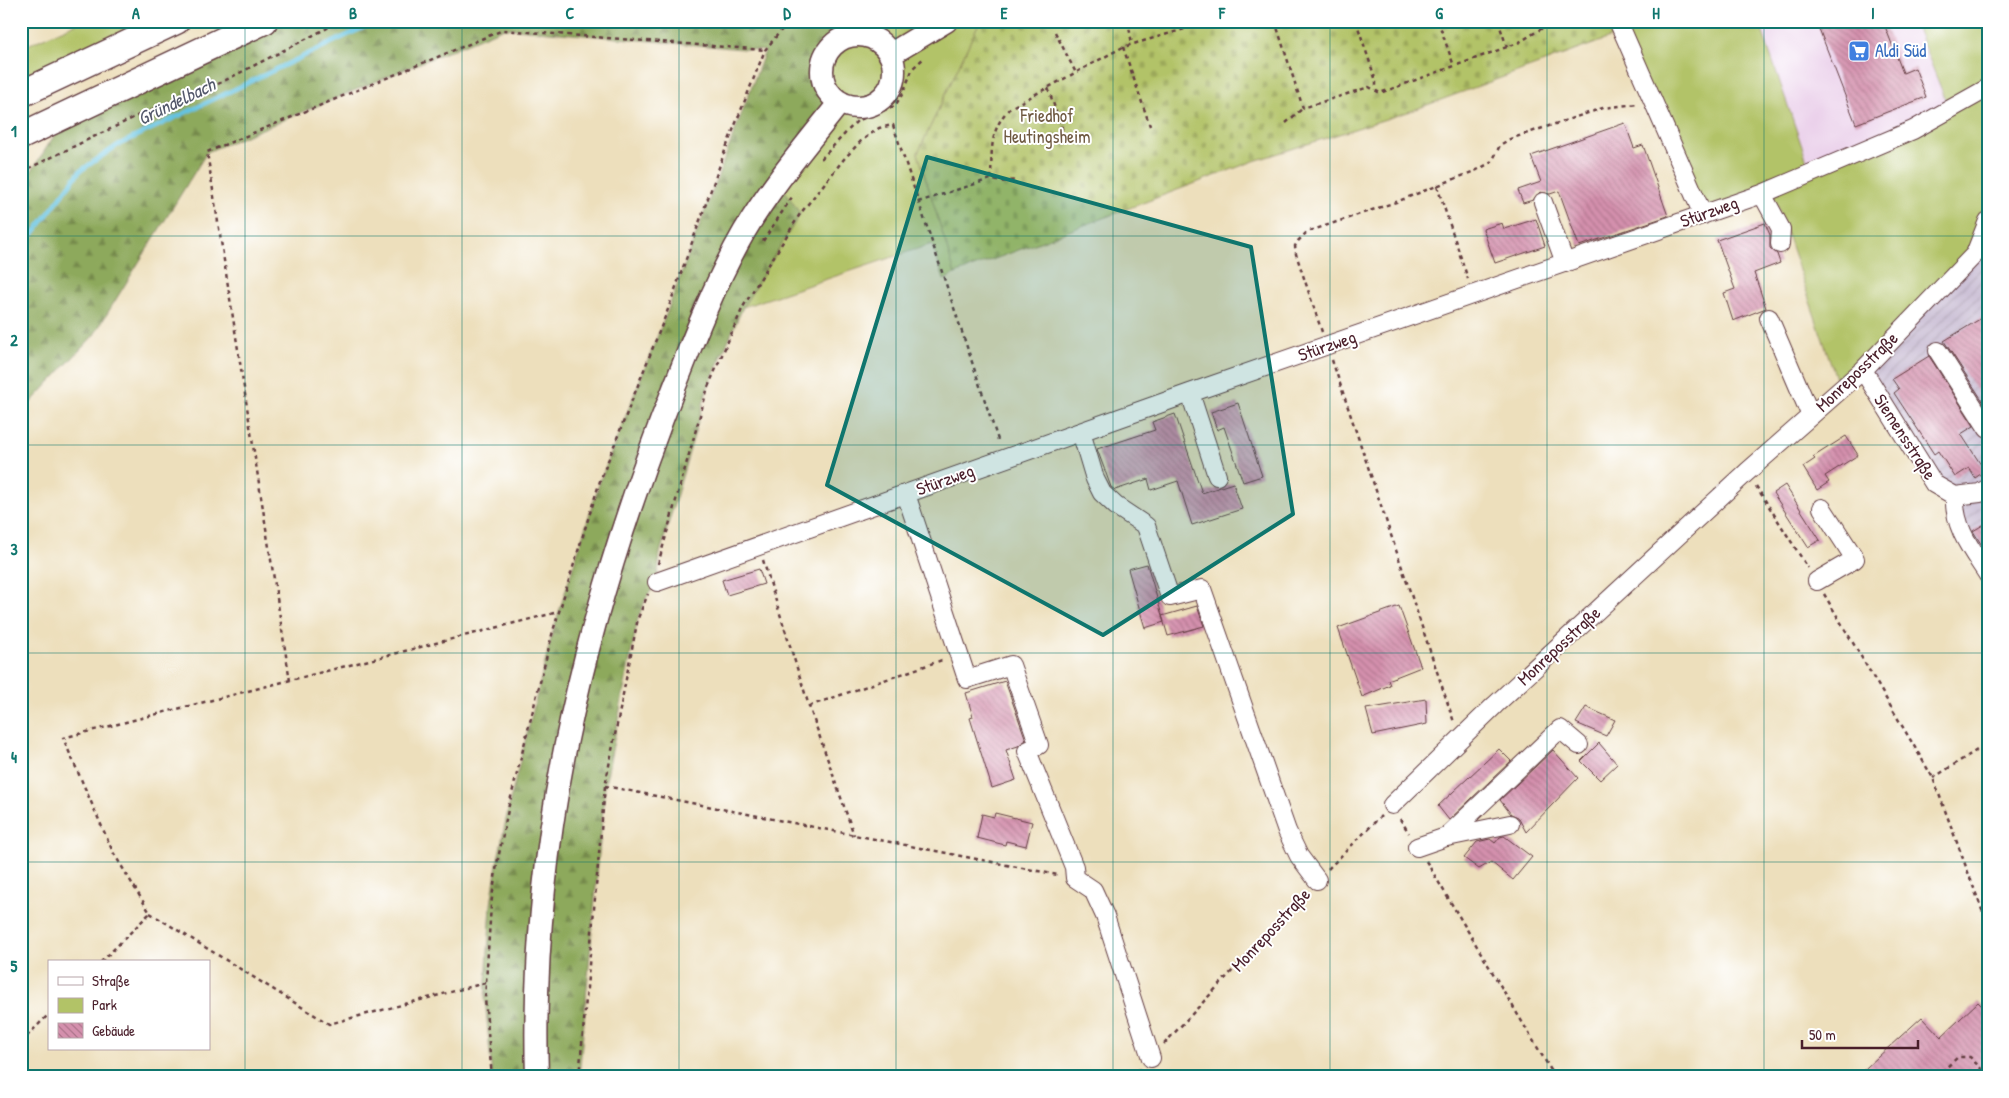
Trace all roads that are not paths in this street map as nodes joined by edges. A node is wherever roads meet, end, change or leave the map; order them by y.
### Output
1 (176, 21) edge
2 (264, 21) edge
3 (946, 21) edge
4 (1618, 21) edge
5 (839, 29) edge
6 (891, 54) junction
7 (1988, 88) edge
8 (21, 94) edge
9 (840, 102) junction
10 (21, 136) edge
11 (1762, 194) junction
12 (1544, 202) dead end
13 (1703, 215) junction
14 (1988, 221) edge
15 (1780, 244) dead end
16 (1565, 263) junction
17 (1769, 318) dead end
18 (1938, 351) dead end
19 (1863, 370) junction
20 (1190, 393) junction
21 (1810, 416) junction
22 (1988, 429) edge
23 (1081, 432) junction
24 (1217, 476) dead end
25 (1988, 488) edge
26 (906, 494) junction
27 (1954, 496) junction
28 (1822, 508) dead end
29 (1988, 575) edge
30 (1817, 581) road end
31 (657, 582) road end
32 (1579, 746) dead end
33 (1392, 806) road end
34 (1510, 824) dead end
35 (1446, 837) junction
36 (1418, 846) road end
37 (1317, 880) road end
38 (1151, 1058) road end
39 (537, 1077) edge

1 - 8 highway
2 - 10 highway
3 - 6 main road
4 - 13 street
5 - 6 main road
5 - 9 main road
6 - 9 main road
7 - 11 street, Stürzweg
9 - 39 main road
11 - 13 street, Stürzweg
11 - 15 street
12 - 16 street
13 - 16 street, Stürzweg
14 - 19 street, Monreposstraße
16 - 20 street, Stürzweg
17 - 21 street
18 - 22 street
19 - 21 street, Monreposstraße
19 - 27 street, Siemensstraße
20 - 23 street, Stürzweg
20 - 24 street
21 - 33 street, Monreposstraße
23 - 26 street, Stürzweg
23 - 37 street
25 - 27 street
26 - 31 street, Stürzweg
26 - 38 street
27 - 29 street
28 - 30 street
32 - 35 street
34 - 35 street
35 - 36 street

